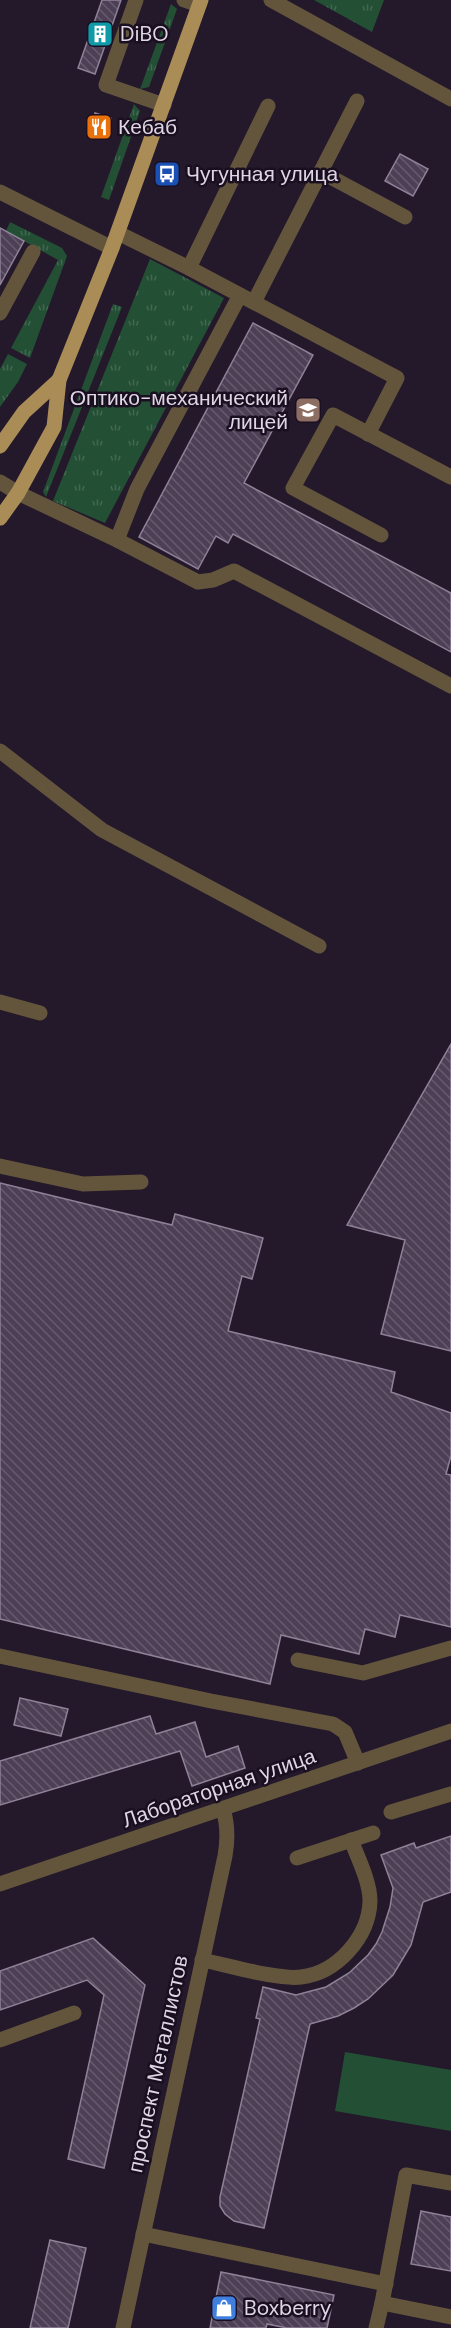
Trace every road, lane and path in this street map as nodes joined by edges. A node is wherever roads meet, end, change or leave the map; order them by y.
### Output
1 (136, 0) edge
2 (184, 0) edge
3 (271, 0) edge
4 (200, 3) edge
5 (451, 99) edge
6 (357, 101) dead end
7 (164, 105) junction
8 (268, 106) dead end
9 (321, 172) junction
10 (0, 192) edge
11 (405, 217) dead end
12 (118, 233) junction
13 (112, 248) junction
14 (33, 252) dead end
15 (189, 268) junction
16 (240, 295) junction
17 (254, 302) junction
18 (0, 313) edge
19 (59, 380) junction
20 (368, 434) junction
21 (0, 447) edge
22 (451, 477) edge
23 (0, 482) edge
24 (18, 493) junction
25 (2, 511) edge
26 (381, 535) dead end
27 (117, 540) junction
28 (451, 686) edge
29 (0, 751) edge
30 (319, 946) dead end
31 (0, 1002) edge
32 (40, 1013) dead end
33 (0, 1166) edge
34 (141, 1182) dead end
35 (451, 1648) edge
36 (0, 1656) edge
37 (298, 1660) dead end
38 (451, 1731) edge
39 (358, 1763) junction
40 (451, 1794) edge
41 (223, 1809) junction
42 (391, 1812) dead end
43 (373, 1833) dead end
44 (351, 1840) junction
45 (297, 1858) dead end
46 (0, 1884) edge
47 (202, 1960) junction
48 (74, 2013) dead end
49 (0, 2040) edge
50 (451, 2183) edge
51 (143, 2234) junction
52 (386, 2284) junction
53 (382, 2303) junction
54 (451, 2316) edge
55 (123, 2328) edge
56 (376, 2328) edge

1 - 7 street
2 - 4 street
3 - 5 street
4 - 7 main road
6 - 9 street
7 - 12 main road
8 - 15 street
9 - 11 street
9 - 17 street
10 - 13 street
12 - 13 main road
12 - 15 street
13 - 19 main road
14 - 18 street
15 - 16 street
16 - 17 street
16 - 27 street
17 - 20 street
19 - 21 main road
19 - 24 main road
20 - 22 street
20 - 26 street
23 - 24 street
24 - 25 main road
24 - 27 street
27 - 28 street
29 - 30 street
31 - 32 street
33 - 34 street
35 - 37 street
36 - 39 street
38 - 39 street, Лабораторная улица
39 - 41 street, Лабораторная улица
40 - 42 street
41 - 46 street, Лабораторная улица
41 - 47 street, проспект Металлистов
43 - 44 street
44 - 45 street
44 - 47 street
47 - 51 street, проспект Металлистов
48 - 49 street
50 - 52 street
51 - 52 street
51 - 55 street, проспект Металлистов
52 - 53 street
53 - 54 street
53 - 56 street

